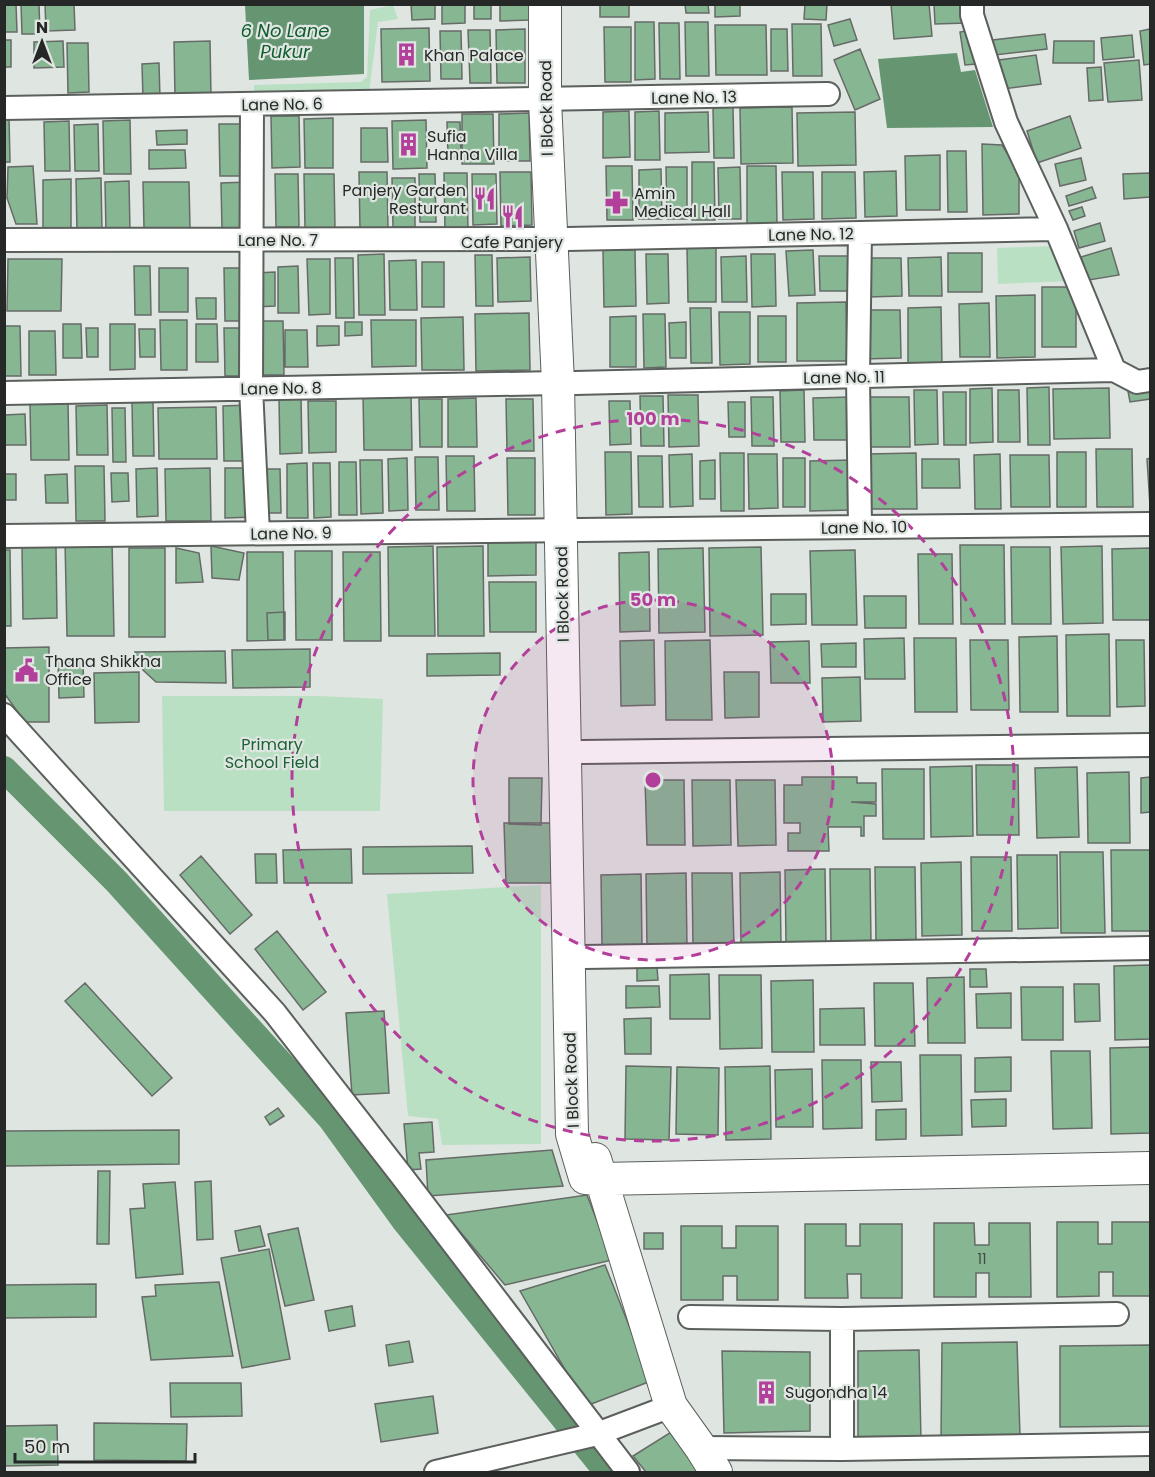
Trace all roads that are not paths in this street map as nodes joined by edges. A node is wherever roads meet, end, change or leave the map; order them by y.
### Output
1 (544, 4) edge
2 (559, 4) edge
3 (972, 4) edge
4 (828, 94) dead end
5 (553, 100) junction
6 (252, 104) junction
7 (4, 108) edge
8 (1056, 229) junction
9 (860, 233) junction
10 (559, 239) junction
11 (4, 240) edge
12 (252, 240) junction
13 (1114, 370) junction
14 (858, 376) junction
15 (1150, 380) edge
16 (567, 383) junction
17 (251, 388) junction
18 (4, 393) edge
19 (1150, 524) edge
20 (860, 526) junction
21 (569, 529) junction
22 (258, 533) junction
23 (4, 536) edge
24 (4, 715) edge
25 (1150, 745) edge
26 (582, 752) junction
27 (1150, 948) edge
28 (583, 957) junction
29 (1150, 1168) edge
30 (600, 1179) junction
31 (1117, 1314) dead end
32 (690, 1317) dead end
33 (842, 1319) junction
34 (671, 1406) junction
35 (596, 1434) junction
36 (1150, 1444) edge
37 (842, 1449) junction
38 (708, 1460) edge
39 (436, 1473) edge
40 (628, 1473) edge

1 - 5 street, I Block Road
2 - 5 street, I Block Road
3 - 8 street
4 - 5 street, Lane No. 13
5 - 6 street, Lane No. 6
5 - 10 street, I Block Road
6 - 7 street, Lane No. 6
6 - 12 street
8 - 9 street, Lane No. 12
8 - 13 street
9 - 10 street, Lane No. 12
9 - 14 street
10 - 12 street, Lane No. 7
10 - 16 street, I Block Road
11 - 12 street, Lane No. 7
12 - 17 street
13 - 14 street, Lane No. 11
13 - 15 street
14 - 16 street, Lane No. 11
14 - 20 street
16 - 17 street, Lane No. 8
16 - 21 street, I Block Road
17 - 18 street, Lane No. 8
17 - 22 street
19 - 20 street, Lane No. 10
20 - 21 street, Lane No. 10
21 - 22 street, Lane No. 9
21 - 26 street, I Block Road
21 - 30 street, I Block Road
22 - 23 street, Lane No. 9
24 - 35 street
25 - 26 street
26 - 28 street, I Block Road
27 - 28 street
28 - 30 street, I Block Road
29 - 30 street
30 - 34 street
31 - 33 street
32 - 33 street
33 - 37 street
34 - 35 street
34 - 38 street
35 - 39 street
35 - 40 street
36 - 37 street
37 - 38 street

